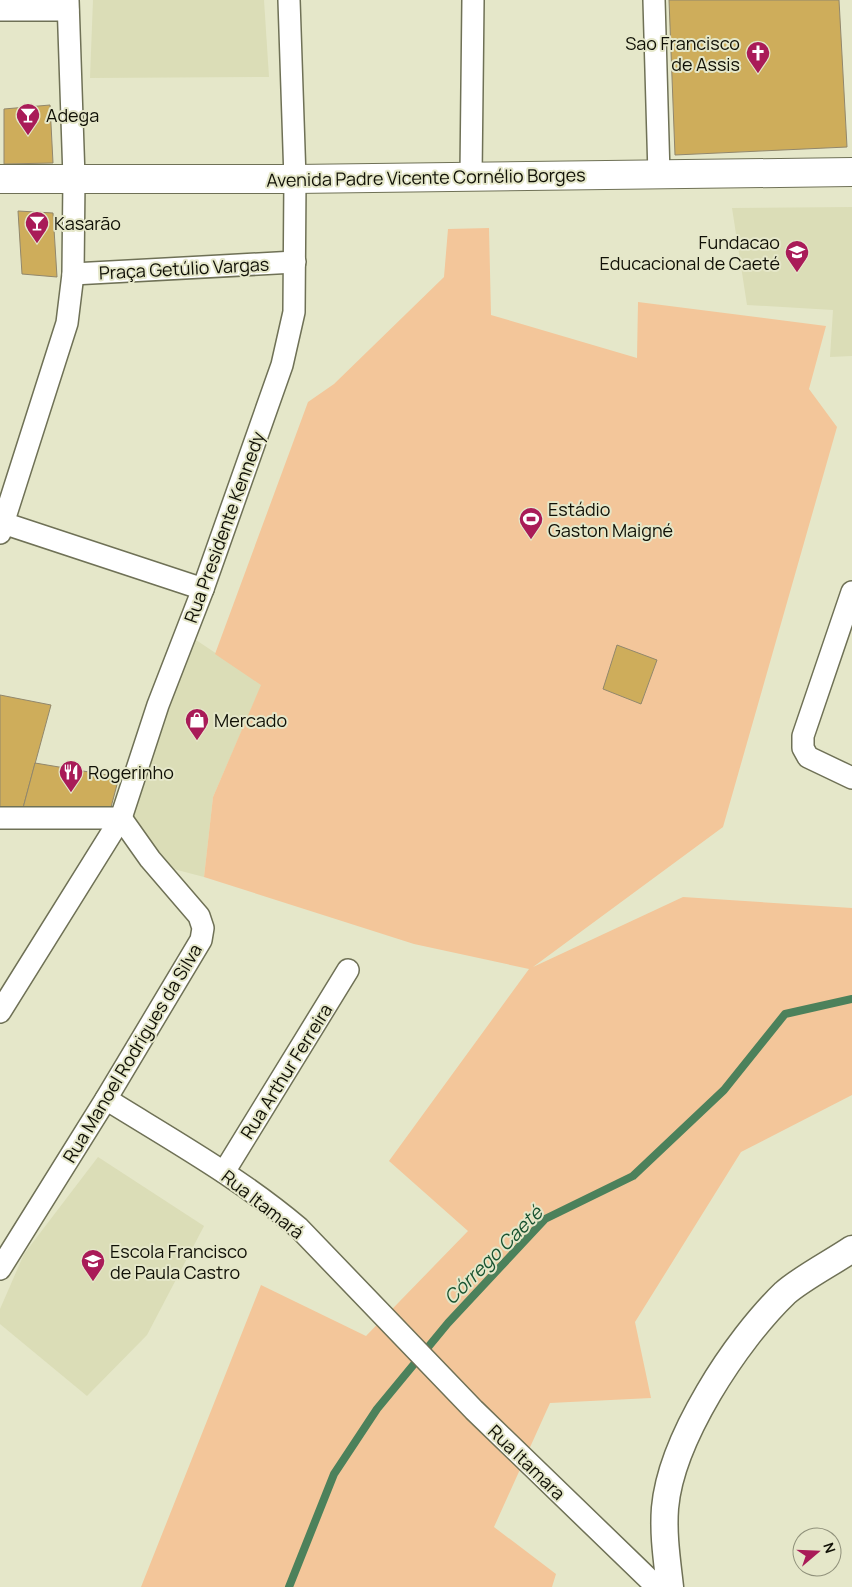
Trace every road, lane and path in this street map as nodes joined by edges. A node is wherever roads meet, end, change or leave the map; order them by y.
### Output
1 (289, 0) edge
2 (473, 0) edge
3 (654, 0) edge
4 (68, 5) edge
5 (0, 10) edge
6 (852, 172) edge
7 (471, 175) junction
8 (659, 175) junction
9 (74, 178) junction
10 (0, 179) edge
11 (294, 179) junction
12 (295, 262) junction
13 (73, 274) junction
14 (1, 526) edge
15 (203, 589) junction
16 (852, 592) edge
17 (852, 778) edge
18 (0, 818) edge
19 (121, 818) junction
20 (348, 970) dead end
21 (0, 1012) edge
22 (106, 1100) junction
23 (224, 1172) junction
24 (852, 1249) edge
25 (0, 1269) edge
26 (401, 1332) joint
27 (657, 1587) edge
28 (670, 1587) edge

1 - 11 street, Rua Presidente Kennedy
2 - 7 street
3 - 8 street
4 - 5 street
4 - 9 street
6 - 8 main road, Avenida Padre Vicente Cornélio Borges
7 - 8 main road, Avenida Padre Vicente Cornélio Borges
7 - 11 main road, Avenida Padre Vicente Cornélio Borges
9 - 10 main road, Avenida Padre Vicente Cornélio Borges
9 - 11 main road, Avenida Padre Vicente Cornélio Borges
9 - 13 street
11 - 12 street, Rua Presidente Kennedy
12 - 13 street, Praça Getúlio Vargas
12 - 15 street, Rua Presidente Kennedy
13 - 14 street
14 - 15 street
15 - 19 street, Rua Presidente Kennedy
16 - 17 street
18 - 19 street
19 - 21 street, Rua Presidente Kennedy
19 - 22 street, Rua Manoel Rodrigues da Silva
20 - 23 street, Rua Arthur Ferreira
22 - 23 street, Rua Itamará
22 - 25 street, Rua Manoel Rodrigues da Silva
23 - 26 street, Rua Itamará
24 - 28 street
26 - 27 street, Rua Itamara

